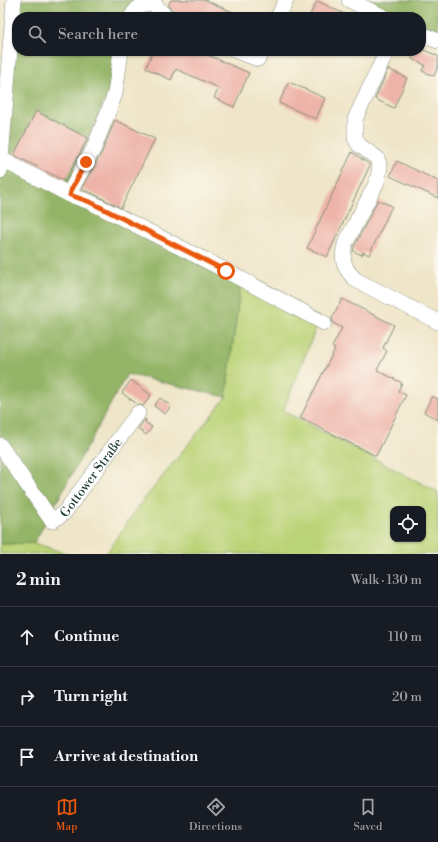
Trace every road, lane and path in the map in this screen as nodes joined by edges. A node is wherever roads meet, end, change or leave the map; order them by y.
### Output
1 (14, 0) edge
2 (286, 0) edge
3 (349, 0) edge
4 (12, 12) edge
5 (12, 12) edge
6 (134, 12) edge
7 (161, 12) edge
8 (280, 12) edge
9 (374, 12) edge
10 (426, 36) edge
11 (438, 41) edge
12 (120, 56) edge
13 (250, 56) edge
14 (260, 56) edge
15 (385, 56) edge
16 (4, 61) edge
17 (1, 165) edge
18 (70, 195) junction
19 (438, 322) edge
20 (324, 323) dead end
21 (138, 413) dead end
22 (0, 444) edge

1 - 5 street
2 - 8 street
3 - 9 street
4 - 16 street
6 - 7 street
10 - 11 street
12 - 18 street
13 - 14 street
15 - 19 street
16 - 17 street
17 - 18 street
18 - 20 street
21 - 22 street, Gottower Straße

